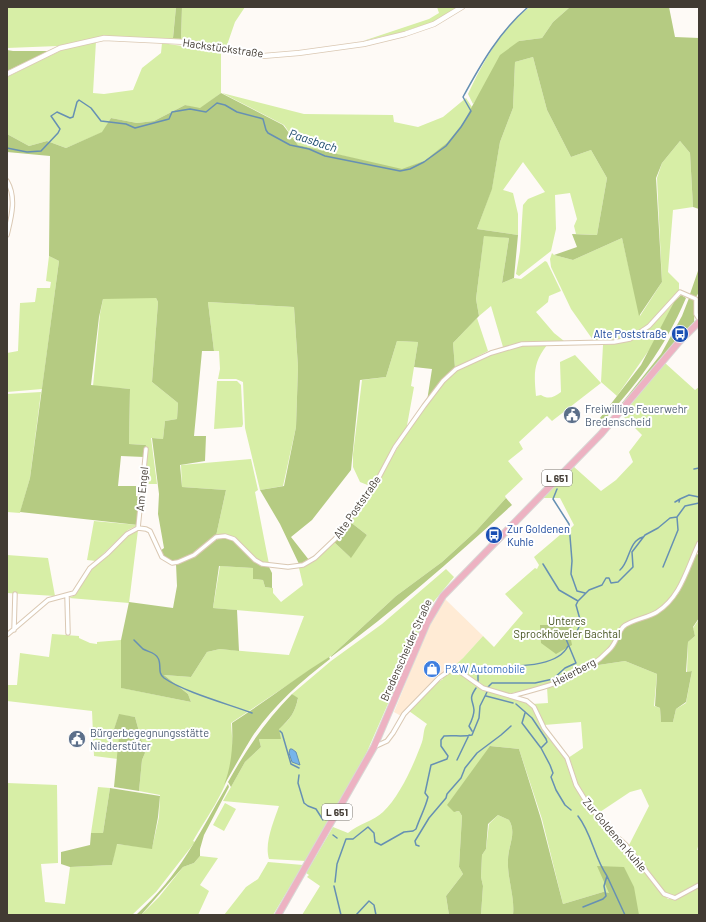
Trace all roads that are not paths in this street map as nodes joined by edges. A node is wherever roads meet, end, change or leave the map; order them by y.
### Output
1 (462, 7) edge
2 (7, 74) edge
3 (7, 182) edge
4 (7, 235) edge
5 (699, 319) edge
6 (699, 322) edge
7 (146, 449) dead end
8 (138, 528) junction
9 (699, 544) edge
10 (15, 594) dead end
11 (67, 596) junction
12 (14, 630) junction
13 (68, 632) dead end
14 (7, 635) edge
15 (510, 696) junction
16 (374, 747) junction
17 (699, 885) edge
18 (278, 915) edge

1 - 2 street, Hackstückstraße
3 - 4 street
5 - 8 street, Alte Poststraße
6 - 16 main road, Bredenscheider Straße / L 651
7 - 8 street, Am Engel
8 - 11 street
9 - 15 street, Heierberg
10 - 12 street
11 - 12 street
11 - 13 street
12 - 14 street
15 - 16 street, Zur Goldenen Kuhle
15 - 17 street, Zur Goldenen Kuhle
16 - 18 main road, Bredenscheider Straße / L 651

